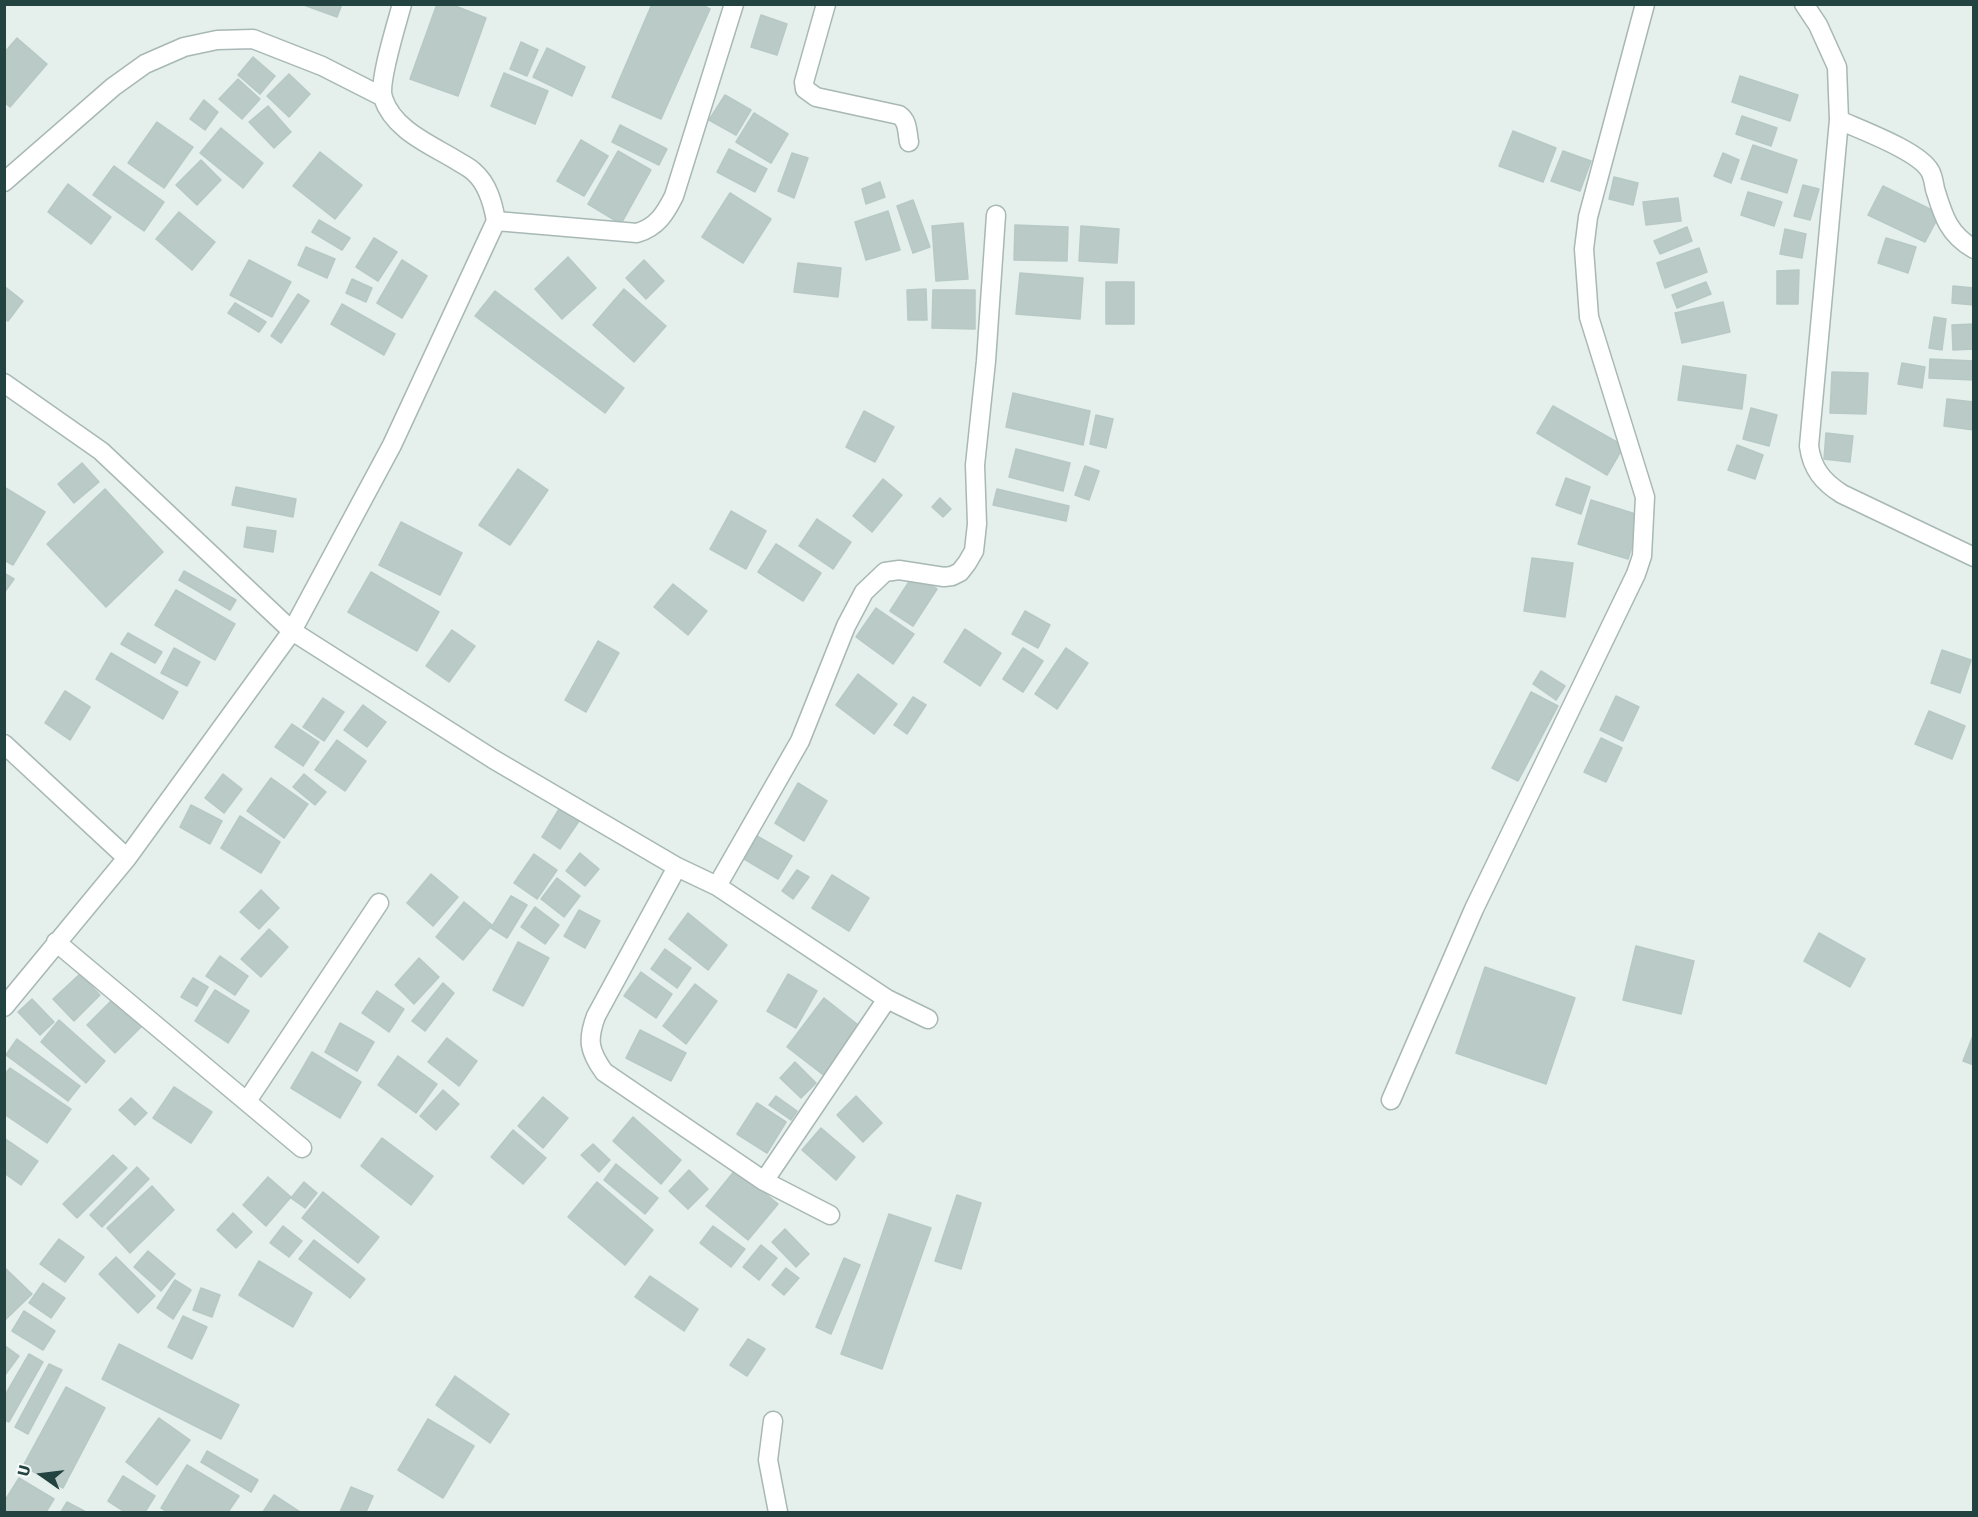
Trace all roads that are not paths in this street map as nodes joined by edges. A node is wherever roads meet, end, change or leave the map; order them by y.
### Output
1 (402, 4) edge
2 (734, 4) edge
3 (826, 4) edge
4 (1646, 4) edge
5 (1804, 4) edge
6 (383, 97) junction
7 (1839, 120) junction
8 (909, 142) dead end
9 (4, 182) edge
10 (996, 215) dead end
11 (496, 221) junction
12 (1974, 249) edge
13 (4, 383) edge
14 (1974, 557) edge
15 (292, 632) junction
16 (4, 744) edge
17 (127, 858) junction
18 (677, 867) junction
19 (717, 886) junction
20 (379, 903) dead end
21 (56, 942) junction
22 (887, 999) junction
23 (4, 1007) edge
24 (928, 1019) dead end
25 (1390, 1100) dead end
26 (247, 1101) junction
27 (302, 1148) dead end
28 (764, 1181) junction
29 (830, 1215) dead end
30 (773, 1421) dead end
31 (778, 1512) edge

1 - 6 street
2 - 11 street
3 - 8 street
4 - 25 street
5 - 7 street
6 - 9 street
6 - 11 street
7 - 12 street
7 - 14 street
10 - 19 street
11 - 15 street
13 - 15 street
15 - 17 street
15 - 18 street
16 - 17 street
17 - 21 street
18 - 19 street
18 - 28 street
19 - 22 street
20 - 26 street
21 - 23 street
21 - 26 street
22 - 24 street
22 - 28 street
26 - 27 street
28 - 29 street
30 - 31 street

